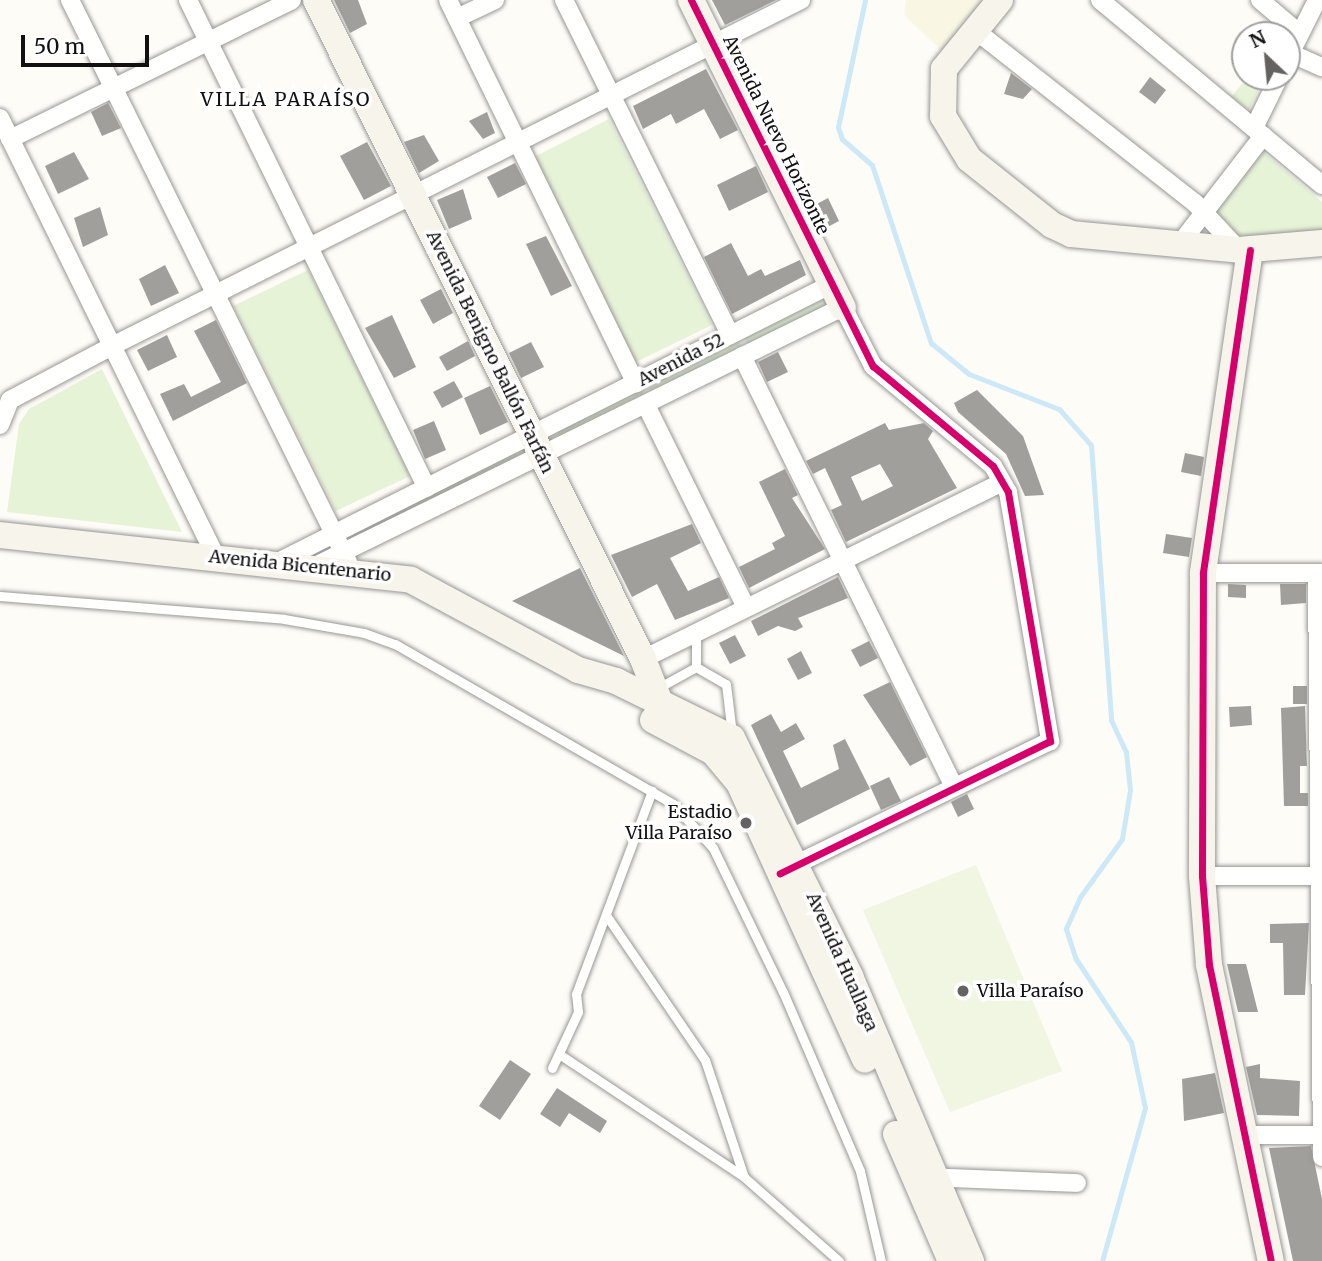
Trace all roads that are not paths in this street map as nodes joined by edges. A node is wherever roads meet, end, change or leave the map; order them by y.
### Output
1 (70, 0) edge
2 (188, 0) edge
3 (292, 0) edge
4 (316, 0) edge
5 (448, 0) edge
6 (495, 0) edge
7 (564, 0) edge
8 (691, 0) edge
9 (801, 0) edge
10 (1000, 0) edge
11 (1100, 0) edge
12 (1260, 0) edge
13 (1318, 0) edge
14 (457, 18) junction
15 (1285, 21) edge
16 (975, 30) junction
17 (1301, 32) edge
18 (209, 42) junction
19 (714, 47) junction
20 (1301, 60) edge
21 (1322, 67) edge
22 (113, 89) junction
23 (1274, 91) edge
24 (614, 98) junction
25 (0, 118) edge
26 (1259, 132) junction
27 (10, 139) junction
28 (518, 147) junction
29 (1322, 185) edge
30 (414, 198) junction
31 (1201, 214) junction
32 (1322, 243) edge
33 (1179, 245) junction
34 (311, 250) junction
35 (1244, 250) junction
36 (215, 296) junction
37 (838, 296) junction
38 (730, 335) junction
39 (112, 346) junction
40 (742, 356) junction
41 (636, 383) junction
42 (646, 405) junction
43 (2, 409) edge
44 (536, 447) junction
45 (1002, 482) junction
46 (427, 488) junction
47 (334, 533) junction
48 (0, 535) edge
49 (216, 557) junction
50 (842, 558) junction
51 (348, 561) junction
52 (278, 562) junction
53 (1203, 573) junction
54 (1320, 573) edge
55 (0, 596) edge
56 (747, 607) junction
57 (696, 633) junction
58 (643, 659) junction
59 (696, 667) junction
60 (1320, 670) edge
61 (664, 707) junction
62 (732, 738) junction
63 (953, 784) junction
64 (1320, 785) edge
65 (652, 791) junction
66 (788, 868) junction
67 (1202, 876) junction
68 (1319, 889) edge
69 (606, 915) junction
70 (1319, 1001) edge
71 (559, 1054) junction
72 (552, 1068) dead end
73 (1241, 1135) junction
74 (1320, 1135) edge
75 (1322, 1157) edge
76 (744, 1177) junction
77 (924, 1178) junction
78 (1077, 1183) dead end
79 (839, 1261) edge
80 (881, 1261) edge
81 (951, 1261) edge
82 (971, 1261) edge
83 (1271, 1261) edge

1 - 22 street
2 - 18 street
3 - 18 street
4 - 30 street, Avenida Benigno Ballón Farfán
5 - 14 street
6 - 14 street
7 - 24 street
8 - 19 street, Avenida Nuevo Horizonte
9 - 19 street
10 - 16 street
11 - 26 street
12 - 15 street
13 - 17 street
14 - 28 street
16 - 31 street
16 - 33 street
18 - 22 street
18 - 34 street
19 - 24 street
19 - 37 street, Avenida Nuevo Horizonte
20 - 21 street
22 - 27 street
22 - 36 street
23 - 26 street
24 - 28 street
24 - 38 street
25 - 27 street
26 - 29 street
26 - 31 street
27 - 39 street
28 - 30 street
28 - 41 street
30 - 34 street
30 - 44 street, Avenida Benigno Ballón Farfán
31 - 33 street
31 - 35 street
32 - 35 street
33 - 35 street
34 - 36 street
34 - 46 street
35 - 53 street
36 - 39 street
36 - 47 street
37 - 38 street, Avenida 52
37 - 40 street
37 - 45 street
38 - 41 street, Avenida 52
39 - 43 street
39 - 49 street
40 - 42 street
40 - 50 street
41 - 44 street, Avenida 52
42 - 44 street
42 - 56 street
44 - 46 street
44 - 51 street, Avenida 52
44 - 58 street, Avenida Benigno Ballón Farfán
45 - 50 street
45 - 63 street
46 - 47 street
47 - 51 street
47 - 52 street
48 - 49 street, Avenida Bicentenario
49 - 52 street, Avenida Bicentenario
50 - 56 street
50 - 63 street
51 - 52 street, Avenida Bicentenario
51 - 61 street, Avenida Bicentenario
53 - 54 street
53 - 67 street
54 - 60 street
55 - 65 lane
56 - 57 street
57 - 58 street
57 - 59 lane
58 - 61 street, Avenida Benigno Ballón Farfán
59 - 61 lane
59 - 62 lane
60 - 64 street
61 - 62 street
61 - 66 street, Avenida Huallaga
62 - 66 street, Avenida Huallaga
63 - 66 street
64 - 68 street
65 - 69 lane
65 - 80 lane
66 - 77 street, Avenida Huallaga
67 - 68 street
67 - 73 street
68 - 70 street
69 - 71 lane
69 - 76 lane
70 - 74 street
71 - 72 lane
71 - 76 lane
73 - 74 street
73 - 83 street
74 - 75 street
76 - 79 lane
77 - 78 street
77 - 81 street, Avenida Huallaga
77 - 82 street, Avenida Huallaga

